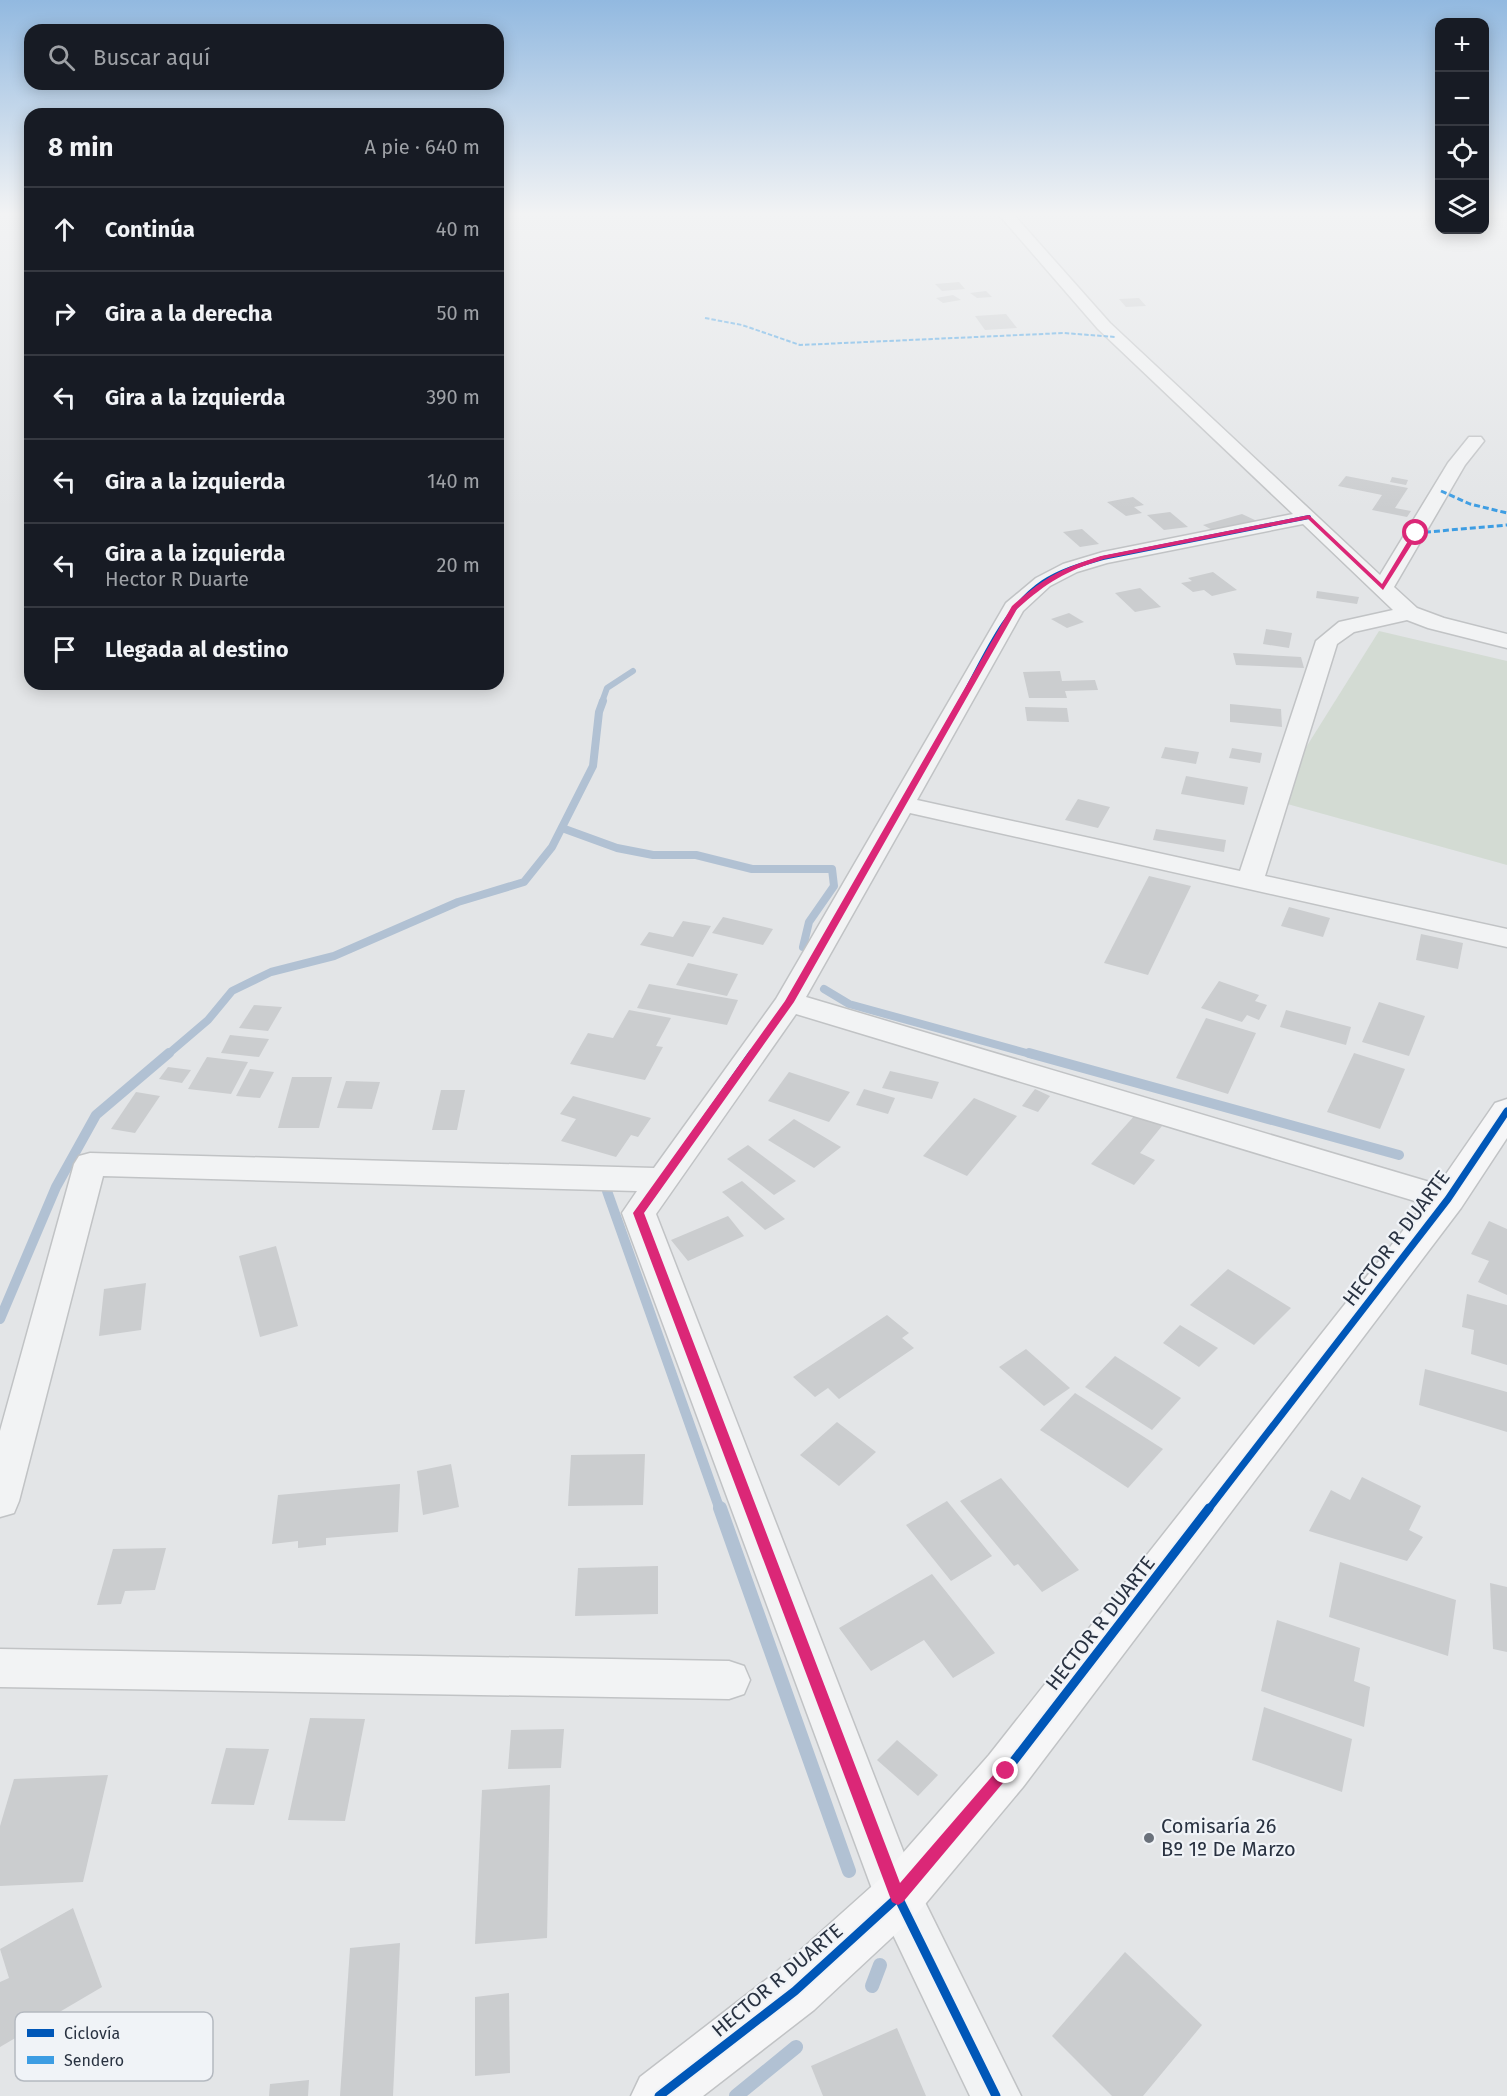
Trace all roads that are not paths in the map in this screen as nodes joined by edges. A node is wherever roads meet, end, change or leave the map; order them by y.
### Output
1 (1093, 314) edge
2 (1475, 441) dead end
3 (1309, 517) junction
4 (1383, 588) junction
5 (1409, 613) junction
6 (1507, 641) edge
7 (902, 804) junction
8 (1250, 881) junction
9 (1507, 938) edge
10 (789, 1002) junction
11 (1506, 1113) edge
12 (662, 1180) junction
13 (1448, 1199) junction
14 (0, 1501) edge
15 (0, 1668) edge
16 (729, 1680) dead end
17 (898, 1897) junction
18 (659, 2096) edge
19 (996, 2096) edge

1 - 3 street
2 - 4 street
3 - 4 street
3 - 7 street
4 - 5 street
5 - 6 street
5 - 8 street
7 - 8 street
7 - 10 street
8 - 9 street
10 - 12 street
10 - 13 street
11 - 13 street, HECTOR R DUARTE
12 - 14 street
12 - 17 street
13 - 17 street, HECTOR R DUARTE
15 - 16 street
17 - 18 street, HECTOR R DUARTE
17 - 19 street

